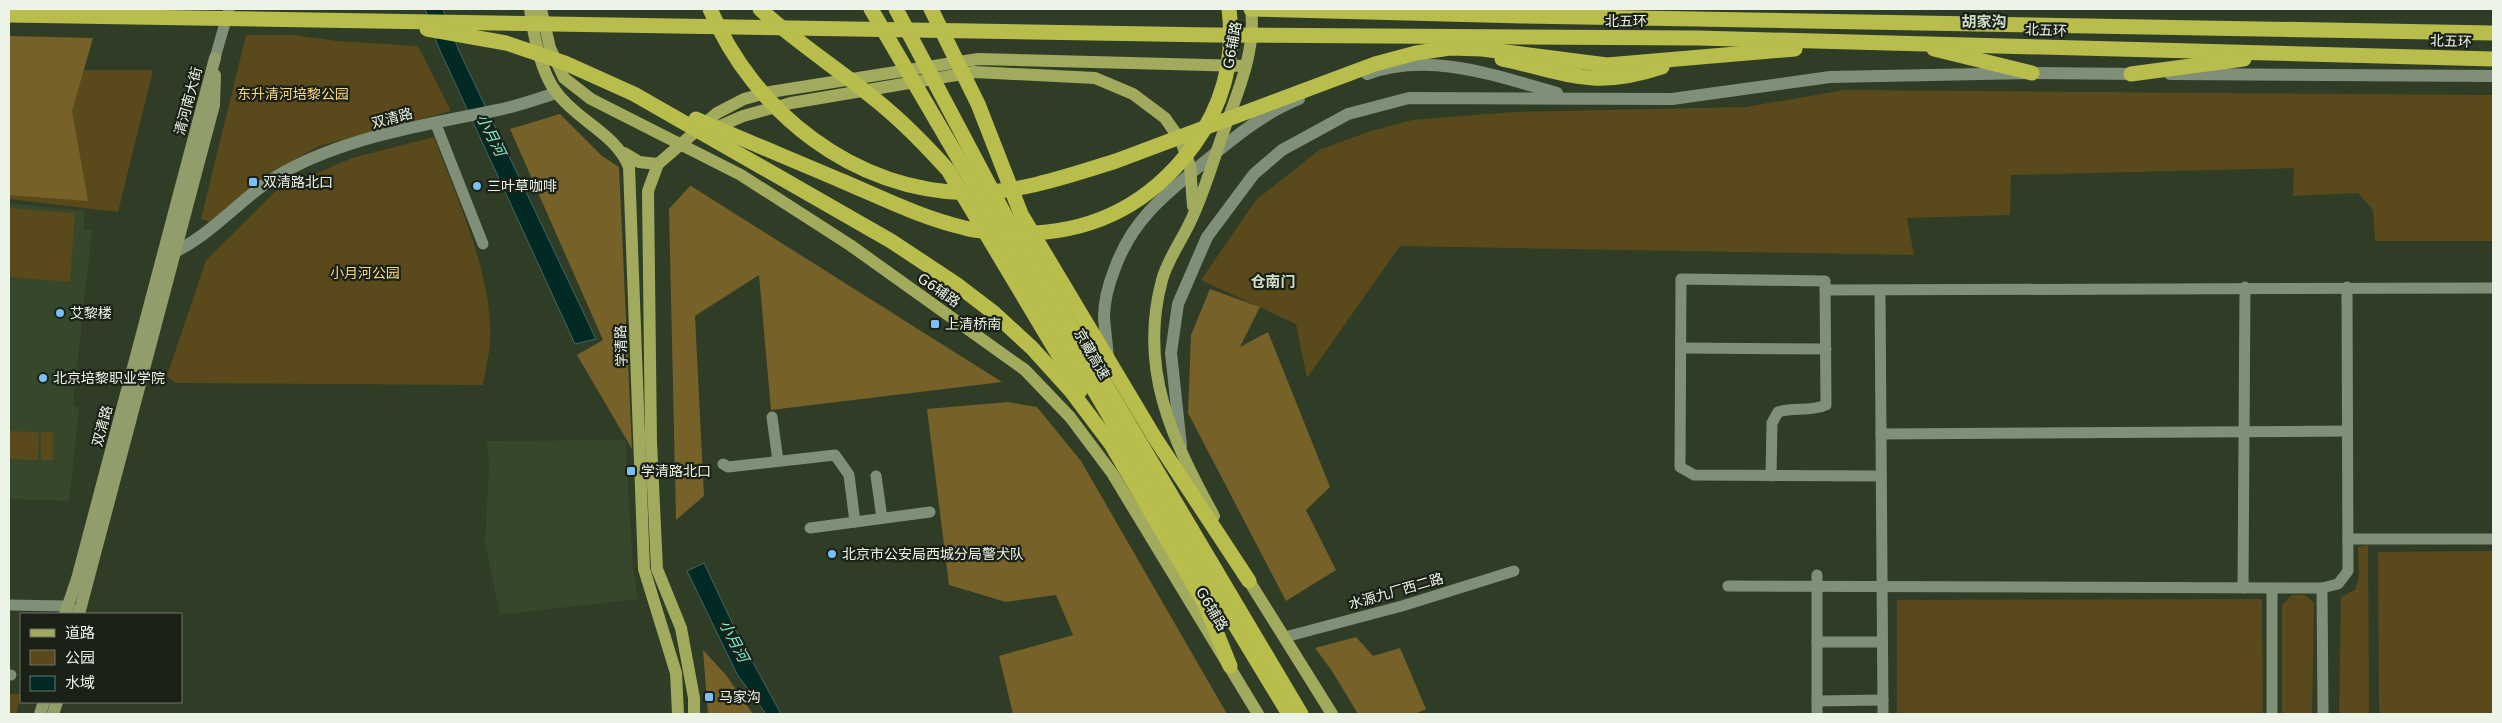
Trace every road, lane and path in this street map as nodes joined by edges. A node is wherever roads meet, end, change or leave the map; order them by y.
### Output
1 (229, 9) edge
2 (530, 9) edge
3 (541, 9) edge
4 (710, 9) edge
5 (760, 9) edge
6 (871, 9) edge
7 (896, 9) edge
8 (931, 9) edge
9 (1229, 9) edge
10 (1251, 9) edge
11 (1292, 9) edge
12 (1469, 9) edge
13 (9, 15) edge
14 (1522, 16) junction
15 (369, 20) junction
16 (2493, 33) edge
17 (1899, 42) junction
18 (2289, 53) junction
19 (215, 58) junction
20 (2493, 59) edge
21 (1245, 66) junction
22 (2032, 73) junction
23 (2131, 74) junction
24 (2493, 76) edge
25 (556, 93) junction
26 (634, 94) junction
27 (1295, 97) junction
28 (1574, 98) junction
29 (435, 122) junction
30 (679, 145) junction
31 (624, 153) junction
32 (658, 164) junction
33 (1192, 218) junction
34 (483, 244) dead end
35 (174, 253) junction
36 (160, 259) junction
37 (2347, 286) junction
38 (2245, 287) junction
39 (2493, 288) edge
40 (1825, 290) junction
41 (1880, 290) junction
42 (1681, 348) junction
43 (1826, 349) junction
44 (1108, 358) junction
45 (772, 417) dead end
46 (2347, 431) junction
47 (2244, 432) junction
48 (1881, 434) junction
49 (1111, 444) junction
50 (1182, 458) junction
51 (778, 461) junction
52 (723, 464) dead end
53 (876, 476) dead end
54 (1771, 476) junction
55 (1881, 476) junction
56 (930, 512) dead end
57 (882, 518) junction
58 (855, 522) junction
59 (810, 528) dead end
60 (2348, 539) junction
61 (2493, 539) edge
62 (1514, 571) dead end
63 (1817, 580) junction
64 (1248, 581) junction
65 (1728, 586) dead end
66 (1882, 587) junction
67 (2243, 588) junction
68 (2272, 588) junction
69 (2322, 588) junction
70 (9, 605) edge
71 (66, 610) edge
72 (79, 613) edge
73 (1285, 637) junction
74 (1817, 642) junction
75 (1882, 642) junction
76 (1230, 666) junction
77 (1883, 700) junction
78 (1817, 701) junction
79 (678, 714) edge
80 (694, 714) edge
81 (1258, 714) edge
82 (1288, 714) edge
83 (1302, 714) edge
84 (1332, 714) edge
85 (1817, 714) edge
86 (1883, 714) edge
87 (2272, 714) edge
88 (2323, 714) edge

1 - 19 street
2 - 25 main road
3 - 30 main road, G6辅路
4 - 27 highway
5 - 49 highway
6 - 82 highway, 京藏高速
7 - 83 highway, 京藏高速
8 - 44 highway
9 - 26 highway
10 - 11 highway, 北五环
10 - 21 main road, G6辅路
11 - 14 highway, 北五环
12 - 14 highway
13 - 15 highway, 北五环
14 - 16 highway, 北五环
15 - 17 highway, 北五环
15 - 26 highway
17 - 18 highway, 北五环
17 - 22 highway
17 - 27 highway
18 - 20 highway, 北五环
18 - 23 highway
19 - 35 main road, 清河南大街
19 - 36 main road, 清河南大街
21 - 30 main road, 学清路
21 - 33 main road, G6辅路
22 - 23 street
22 - 28 street
23 - 24 street
25 - 29 street, 双清路
25 - 31 main road
26 - 49 highway
27 - 28 street
27 - 44 street
28 - 50 street
29 - 34 street
29 - 35 street, 双清路
30 - 32 main road, 学清路
30 - 33 main road
30 - 76 main road, G6辅路
31 - 32 main road
31 - 79 main road, 学清路
32 - 80 main road, 学清路
33 - 50 main road, G6辅路
35 - 36 street, 双清路
35 - 72 main road, 双清路
36 - 71 main road, 双清路
37 - 38 street
37 - 39 street
37 - 46 street
38 - 41 street
38 - 47 street
40 - 41 street
40 - 42 street
40 - 43 street
41 - 48 street
42 - 43 street
42 - 54 street
43 - 54 street
44 - 64 highway
45 - 51 street
46 - 47 street
46 - 60 street
47 - 48 street
47 - 67 street
48 - 55 street
49 - 76 highway
50 - 64 main road, G6辅路
51 - 52 street
51 - 58 street
53 - 57 street
54 - 55 street
55 - 66 street
56 - 57 street
57 - 58 street
58 - 59 street
60 - 61 street
60 - 69 street
62 - 73 street, 水源九厂西二路
63 - 65 street
63 - 66 street
63 - 74 street
64 - 73 main road, G6辅路
66 - 67 street
66 - 75 street
67 - 68 street
68 - 69 street
68 - 87 street
69 - 88 street
70 - 71 street
73 - 84 main road, G6辅路
74 - 75 street
74 - 78 street
75 - 77 street
76 - 81 main road, G6辅路
77 - 78 street
77 - 86 street
78 - 85 street

